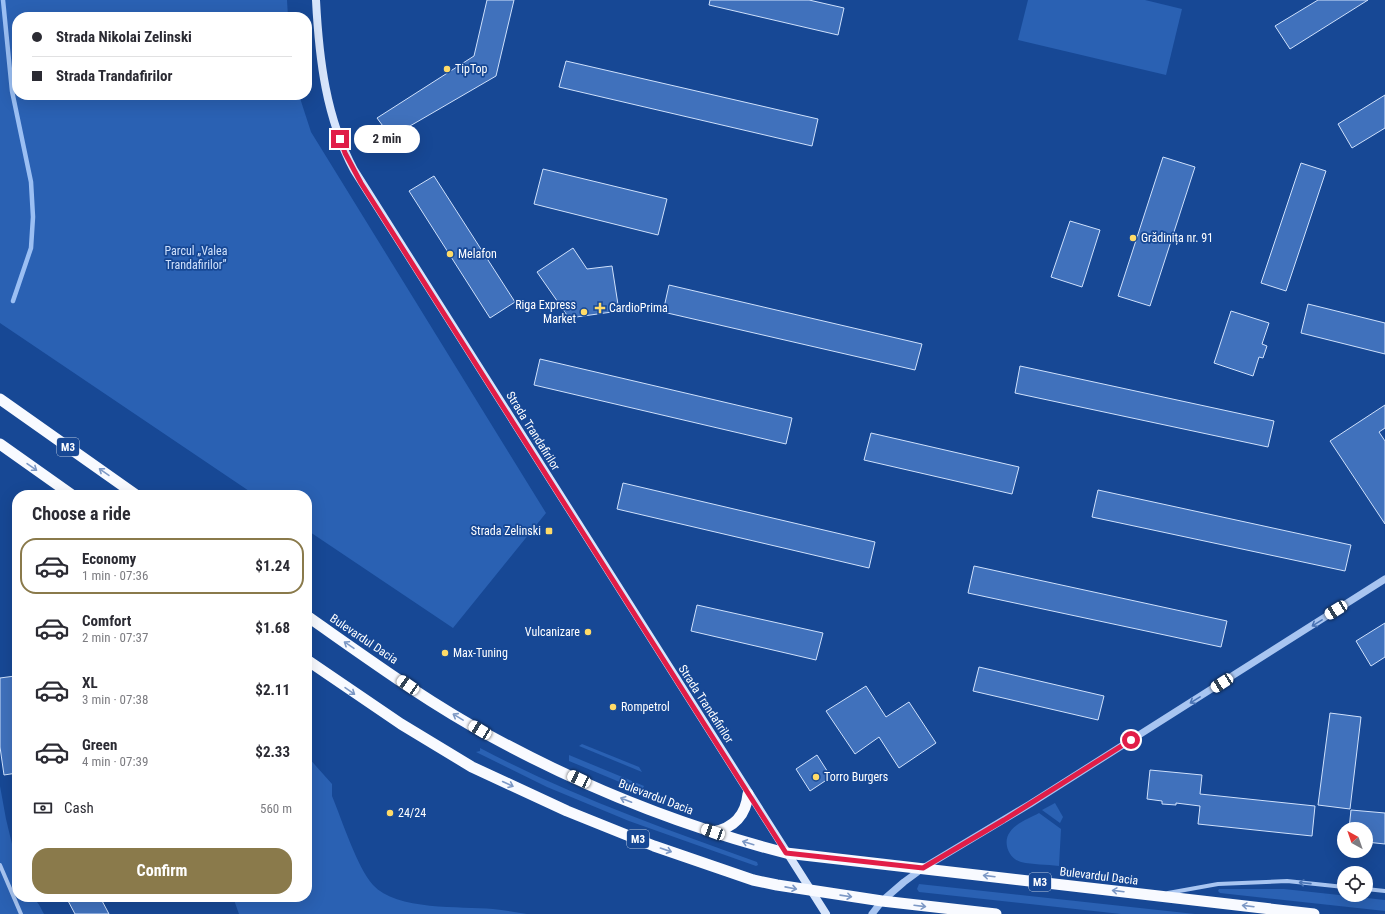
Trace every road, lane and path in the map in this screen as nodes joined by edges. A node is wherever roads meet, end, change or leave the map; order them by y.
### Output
1 (316, 0) edge
2 (0, 399) edge
3 (0, 444) edge
4 (65, 490) edge
5 (129, 490) edge
6 (1385, 579) edge
7 (312, 619) edge
8 (312, 663) edge
9 (748, 794) junction
10 (713, 832) junction
11 (786, 853) junction
12 (0, 865) edge
13 (923, 868) junction
14 (1337, 886) edge
15 (1373, 890) edge
16 (1385, 891) edge
17 (811, 892) junction
18 (12, 893) edge
19 (1157, 895) junction
20 (882, 901) junction
21 (16, 902) edge
22 (21, 914) edge
23 (826, 914) edge
24 (872, 914) edge
25 (996, 914) edge
26 (1314, 914) edge

1 - 9 main road, Strada Trandafirilor
5 -> 2 highway, M3
3 -> 4 highway
6 -> 13 street
10 -> 7 highway, Bulevardul Dacia / M3
8 -> 17 highway, M3
9 - 10 highway
9 - 11 main road, Strada Trandafirilor
11 -> 10 highway, Bulevardul Dacia / M3
11 - 13 highway, Bulevardul Dacia / M3
11 - 17 main road, Strada Trandafirilor
12 - 18 street
19 -> 13 highway, Bulevardul Dacia / M3
13 - 20 street
14 -> 19 street, Bulevardul Dacia
15 - 16 street
17 -> 20 highway, M3
17 - 23 main road, Strada Trandafirilor
26 -> 19 highway, Bulevardul Dacia / M3
20 - 24 street
20 -> 25 highway, M3
21 - 22 street

